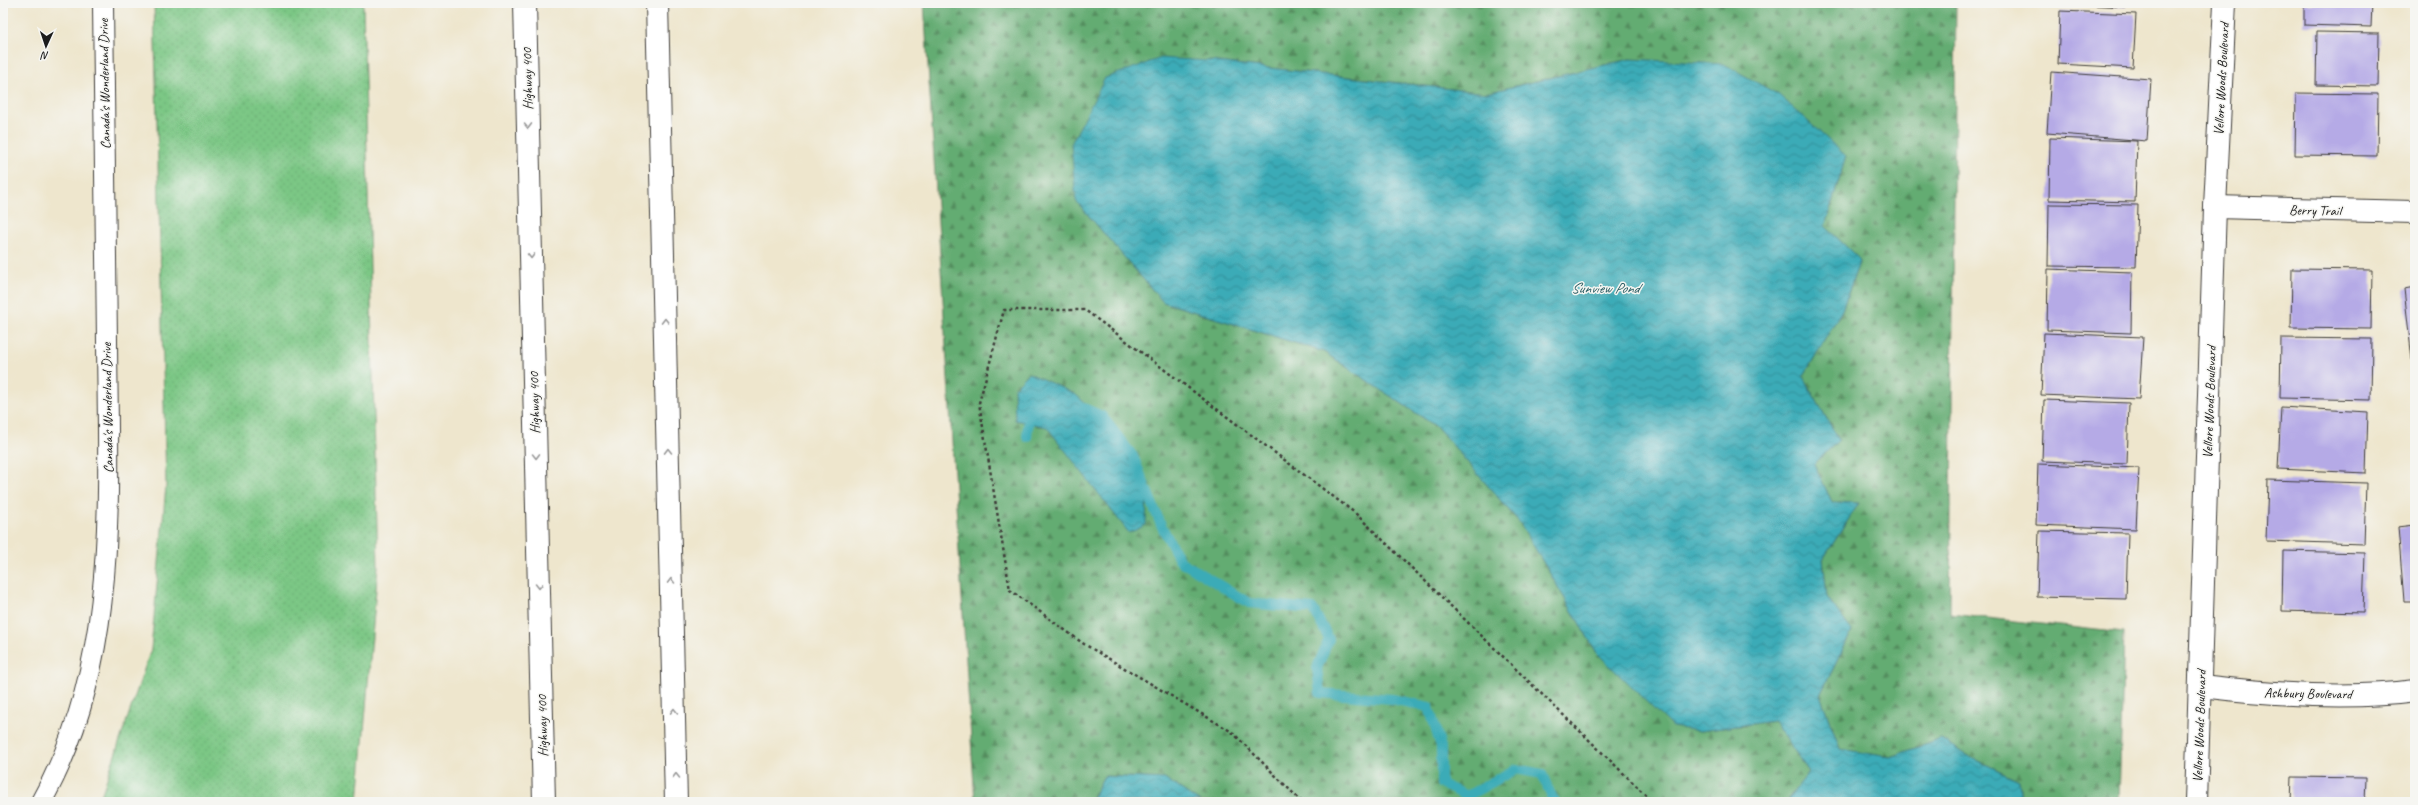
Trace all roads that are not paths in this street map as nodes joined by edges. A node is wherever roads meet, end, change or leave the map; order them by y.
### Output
1 (103, 3) edge
2 (525, 3) edge
3 (657, 3) edge
4 (2225, 3) edge
5 (2215, 207) junction
6 (2415, 212) edge
7 (2201, 686) junction
8 (2415, 691) edge
9 (41, 802) edge
10 (544, 802) edge
11 (676, 802) edge
12 (2196, 802) edge

1 - 9 lane, Canada's Wonderland Drive
2 -> 10 main road, Highway 400
11 -> 3 main road
4 - 5 main road, Vellore Woods Boulevard
5 - 6 main road, Berry Trail
5 - 7 main road, Vellore Woods Boulevard
7 - 8 main road, Ashbury Boulevard
7 - 12 main road, Vellore Woods Boulevard

